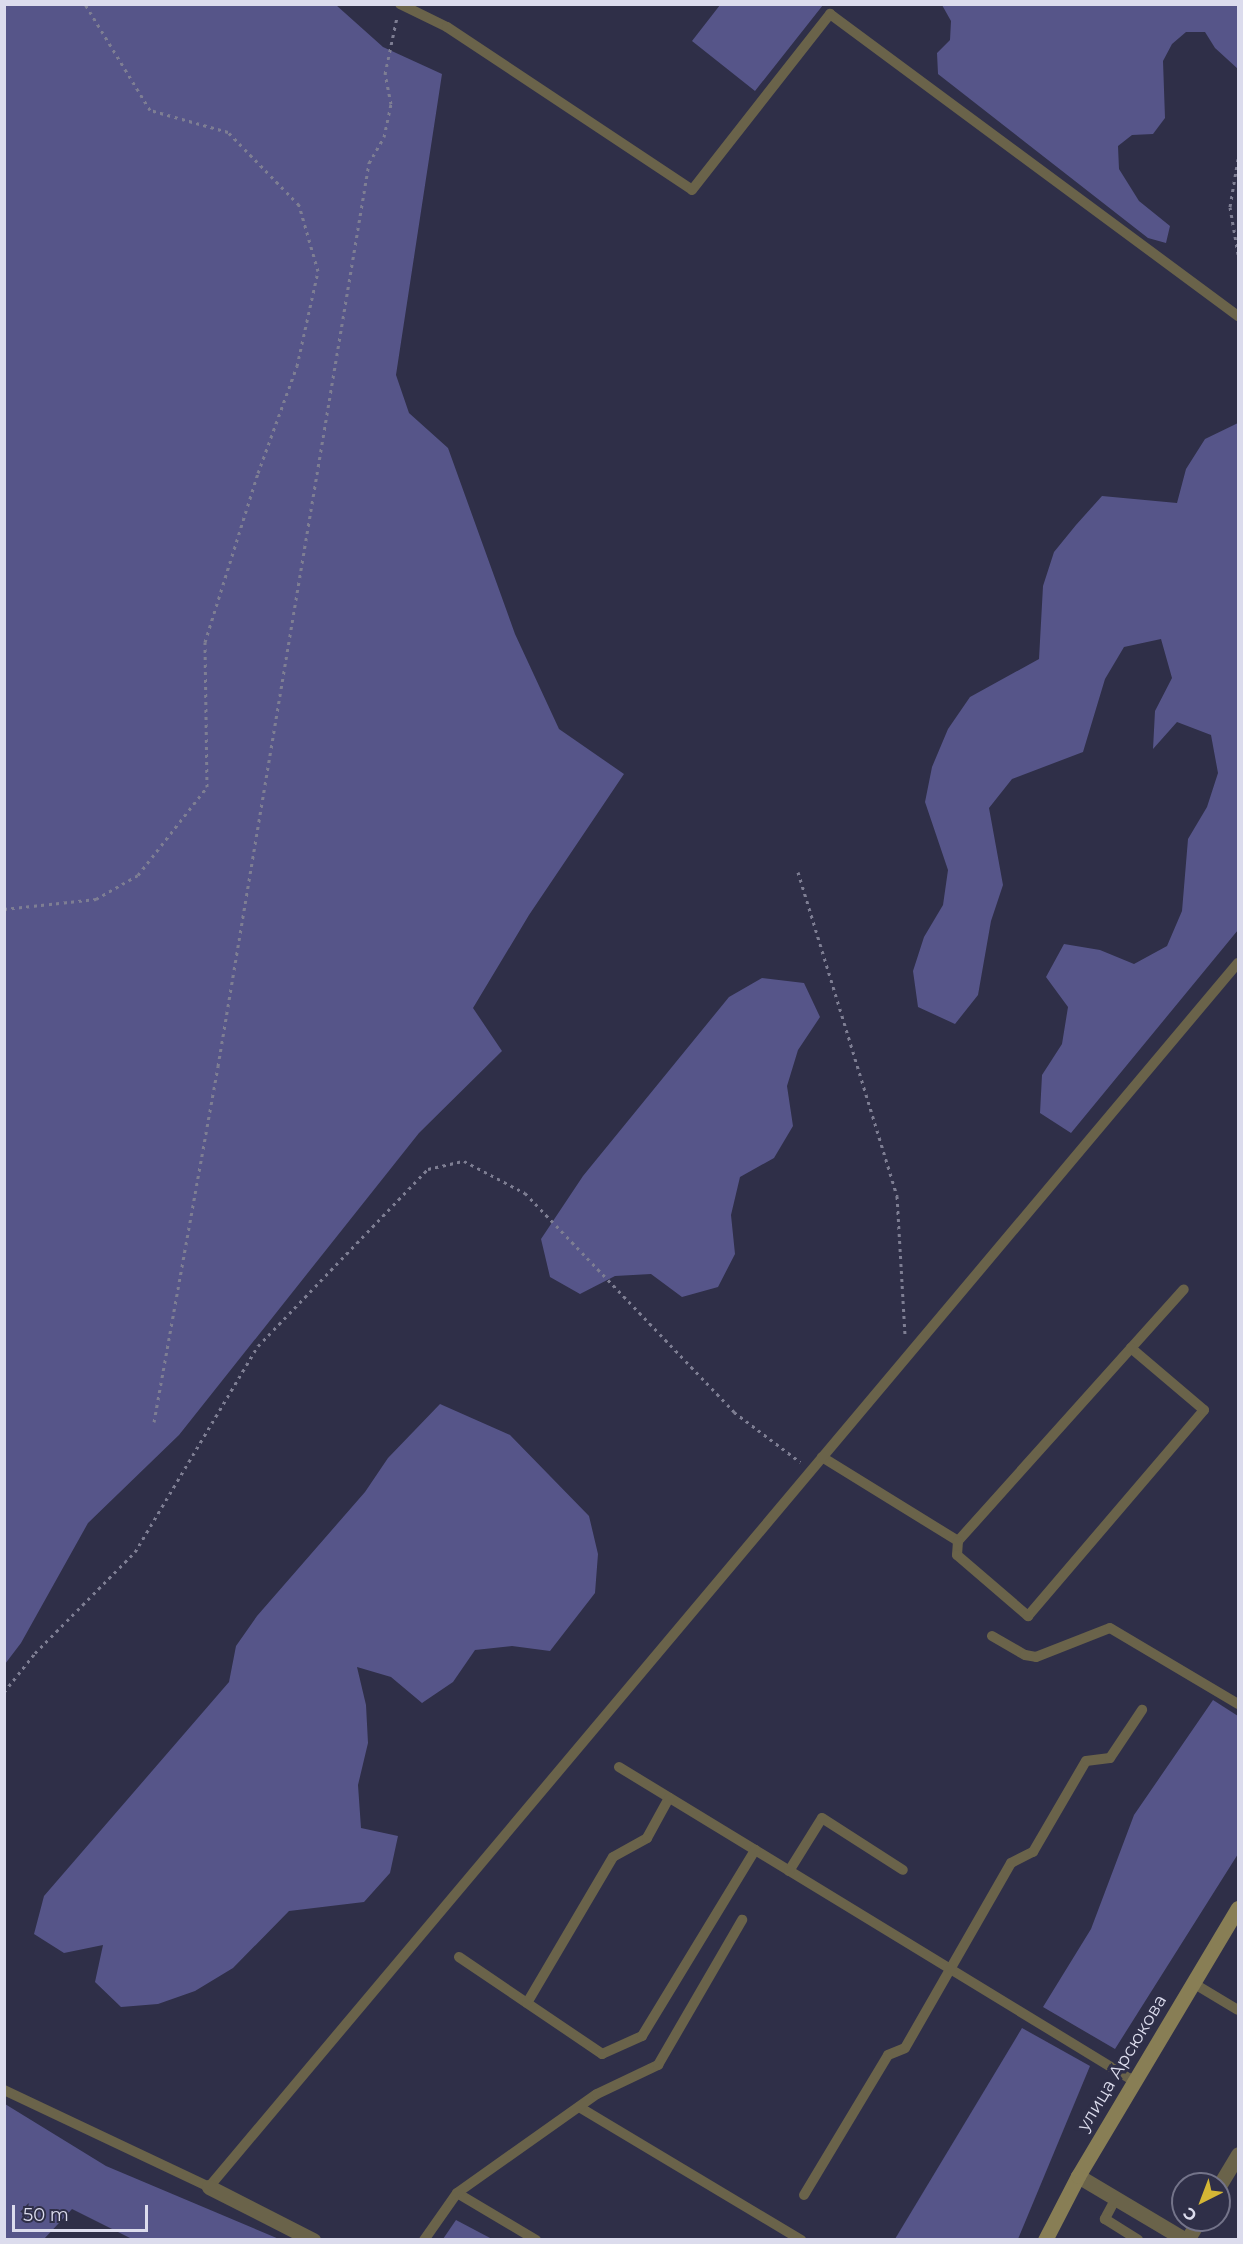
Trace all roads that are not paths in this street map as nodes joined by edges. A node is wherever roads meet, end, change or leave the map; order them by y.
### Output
1 (400, 4) edge
2 (833, 9) edge
3 (1239, 316) edge
4 (1239, 963) edge
5 (1184, 1289) dead end
6 (1131, 1348) junction
7 (822, 1457) junction
8 (958, 1540) junction
9 (992, 1636) dead end
10 (1239, 1704) edge
11 (1142, 1710) dead end
12 (619, 1767) dead end
13 (669, 1798) junction
14 (755, 1850) junction
15 (789, 1870) junction
16 (903, 1870) dead end
17 (1238, 1912) edge
18 (742, 1920) dead end
19 (459, 1957) dead end
20 (950, 1969) junction
21 (1193, 1983) junction
22 (527, 2003) junction
23 (1239, 2010) edge
24 (1134, 2081) junction
25 (4, 2090) edge
26 (579, 2107) junction
27 (1237, 2159) edge
28 (1228, 2172) edge
29 (1078, 2175) junction
30 (209, 2187) junction
31 (457, 2193) junction
32 (804, 2195) dead end
33 (1116, 2198) junction
34 (313, 2240) edge
35 (423, 2240) edge
36 (536, 2240) edge
37 (801, 2240) edge
38 (1044, 2240) edge
39 (1137, 2240) edge
40 (1187, 2240) edge

1 - 2 lane
2 - 3 lane
4 - 7 lane
5 - 6 lane
6 - 8 lane
6 - 8 lane
7 - 8 lane
7 - 30 lane
9 - 10 lane
11 - 20 lane
12 - 13 lane
13 - 14 lane
13 - 22 lane
14 - 15 lane
14 - 22 lane
15 - 16 lane
15 - 20 lane
17 - 21 street, улица Арсюкова
18 - 26 lane
19 - 22 lane
20 - 24 lane
20 - 32 lane
21 - 23 lane
21 - 24 street, улица Арсюкова
24 - 29 street, улица Арсюкова
25 - 30 lane
26 - 31 lane
26 - 37 lane
27 - 28 street
29 - 33 street
29 - 38 street, улица Арсюкова
30 - 34 street
31 - 35 lane
31 - 36 lane
33 - 39 lane
33 - 40 street

